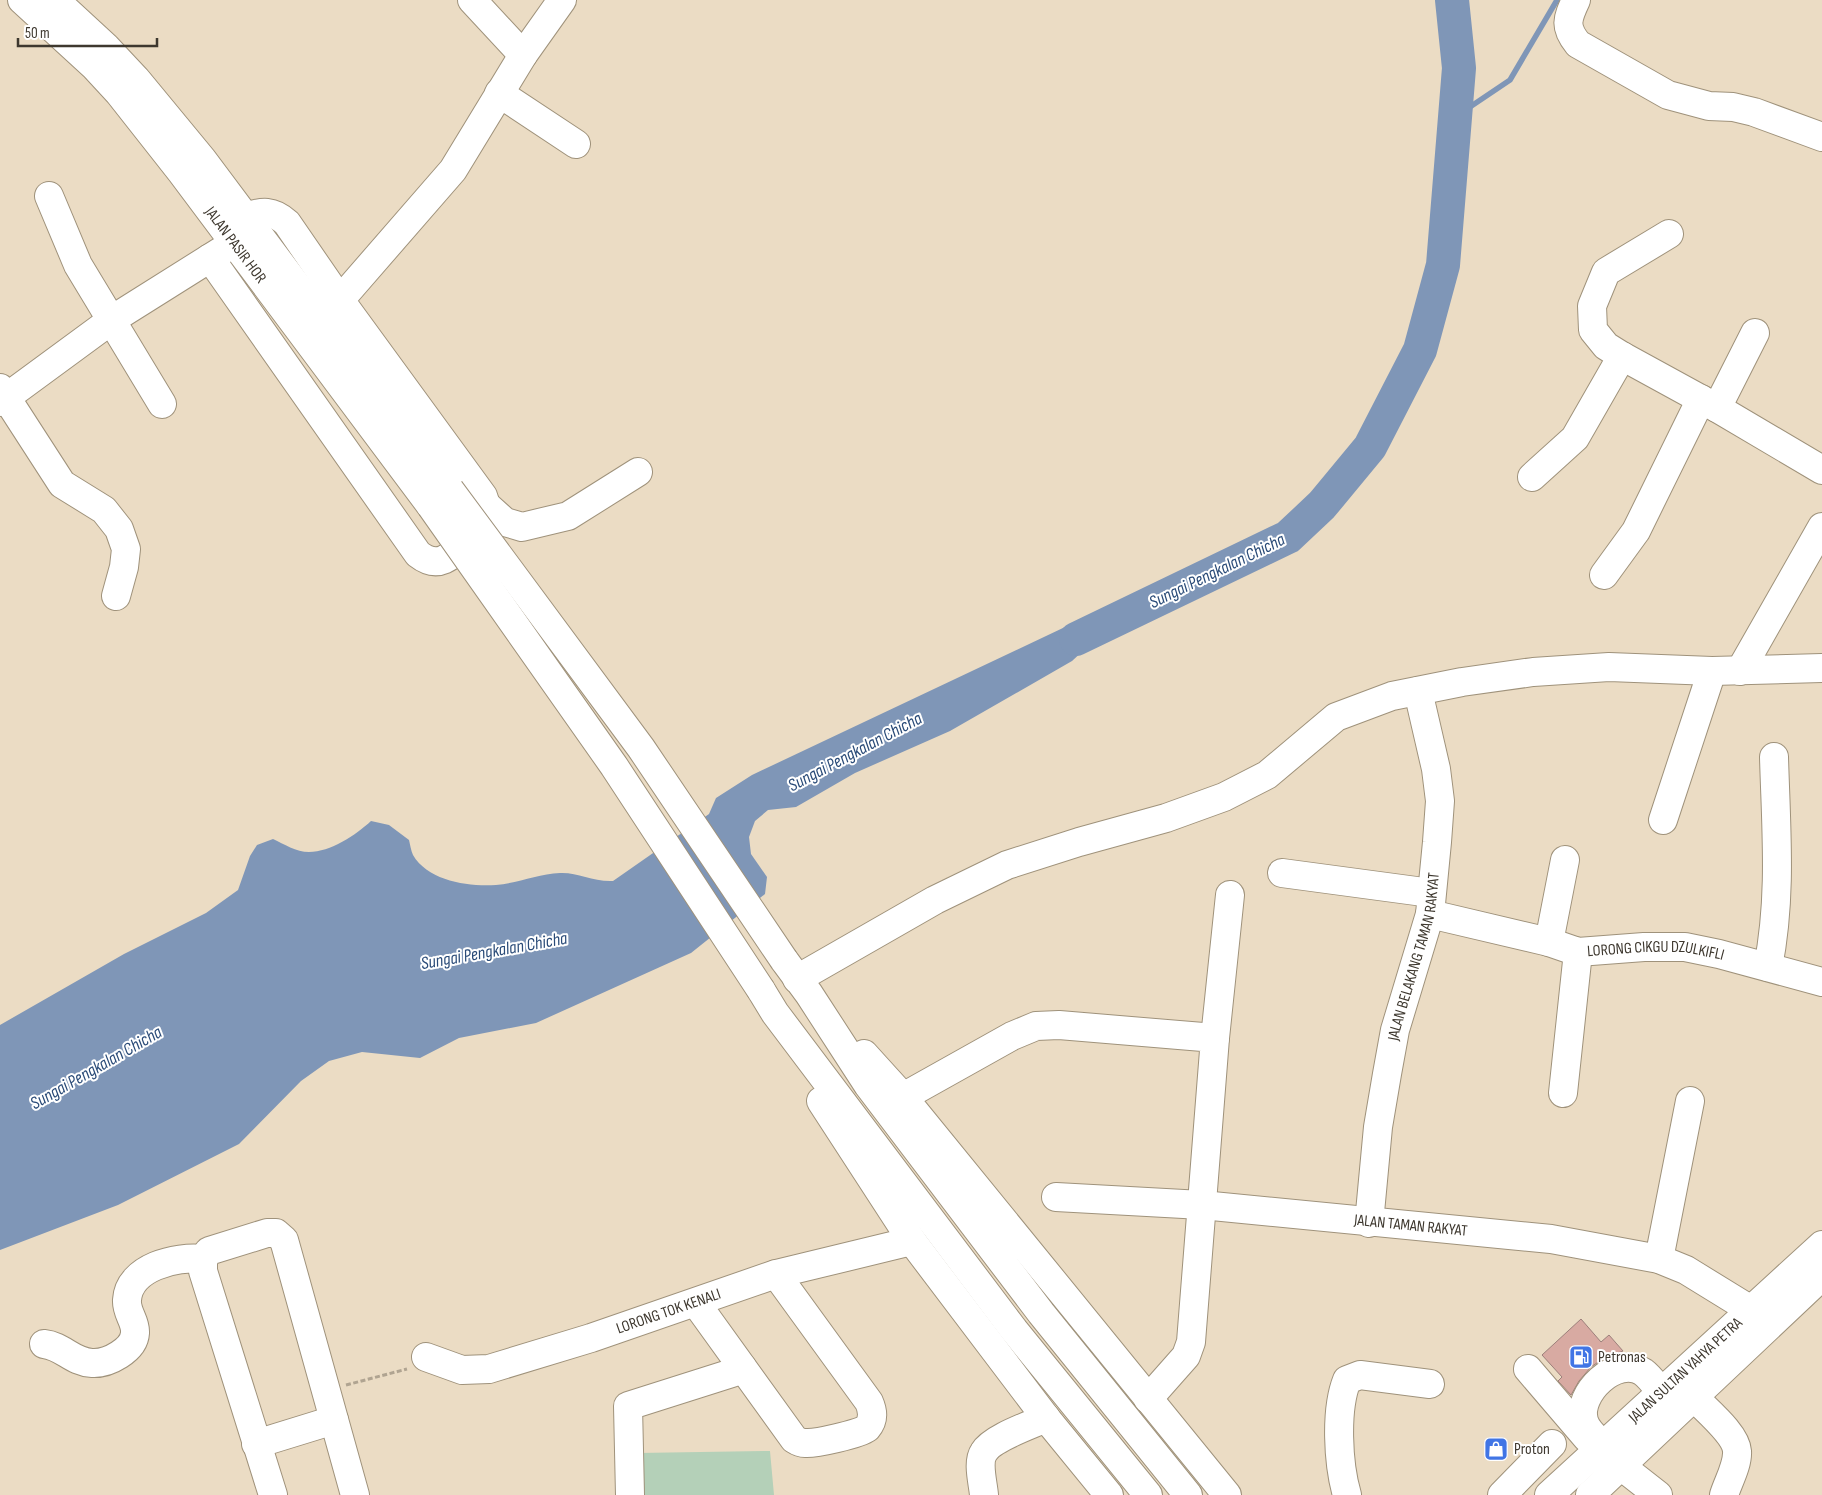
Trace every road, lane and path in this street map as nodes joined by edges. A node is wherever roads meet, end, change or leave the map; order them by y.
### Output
1 (22, 0) edge
2 (55, 0) edge
3 (472, 0) edge
4 (562, 0) edge
5 (1576, 0) edge
6 (523, 55) junction
7 (499, 93) junction
8 (1822, 137) edge
9 (576, 144) dead end
10 (49, 196) dead end
11 (245, 217) junction
12 (1669, 234) dead end
13 (234, 243) junction
14 (210, 258) junction
15 (340, 300) junction
16 (112, 319) junction
17 (1755, 334) dead end
18 (1622, 356) junction
19 (2, 396) edge
20 (1709, 403) junction
21 (162, 404) dead end
22 (1822, 470) edge
23 (638, 472) dead end
24 (1532, 477) dead end
25 (440, 498) junction
26 (486, 505) junction
27 (1822, 527) edge
28 (1604, 575) dead end
29 (116, 596) dead end
30 (1822, 668) edge
31 (1712, 671) junction
32 (1740, 671) junction
33 (1418, 691) junction
34 (1774, 757) dead end
35 (1663, 820) dead end
36 (1565, 860) dead end
37 (1282, 872) dead end
38 (1230, 895) dead end
39 (1430, 904) junction
40 (1549, 942) junction
41 (1578, 952) junction
42 (1768, 967) junction
43 (797, 978) junction
44 (1822, 982) edge
45 (775, 1013) junction
46 (1216, 1038) junction
47 (1563, 1093) dead end
48 (904, 1097) junction
49 (1690, 1101) dead end
50 (1056, 1197) dead end
51 (1202, 1205) junction
52 (1369, 1222) junction
53 (912, 1241) junction
54 (1822, 1245) edge
55 (203, 1259) junction
56 (1659, 1259) junction
57 (776, 1274) junction
58 (1822, 1276) edge
59 (696, 1303) junction
60 (1751, 1310) junction
61 (44, 1344) dead end
62 (426, 1357) joint
63 (742, 1368) junction
64 (1528, 1369) dead end
65 (1430, 1384) dead end
66 (326, 1390) junction
67 (1661, 1392) junction
68 (1694, 1397) junction
69 (1148, 1399) junction
70 (1046, 1418) junction
71 (334, 1420) junction
72 (256, 1444) junction
73 (1552, 1444) dead end
74 (1601, 1448) junction
75 (1621, 1466) junction
76 (273, 1495) edge
77 (355, 1495) edge
78 (630, 1495) edge
79 (984, 1495) edge
80 (1109, 1495) edge
81 (1148, 1495) edge
82 (1188, 1495) edge
83 (1227, 1495) edge
84 (1347, 1495) edge
85 (1502, 1495) edge
86 (1549, 1495) edge
87 (1590, 1495) edge
88 (1658, 1495) edge
89 (1724, 1495) edge

1 - 13 main road, JALAN PASIR HOR
2 - 11 main road, JALAN PASIR HOR
3 - 6 main road
4 - 6 main road
5 - 8 main road
6 - 7 main road
7 - 9 main road
7 - 15 main road
10 - 16 main road
11 - 15 main road
11 - 25 main road, JALAN PASIR HOR
12 - 18 main road
13 - 14 main road
13 - 25 main road, JALAN PASIR HOR
14 - 16 main road
14 - 26 main road
15 - 26 main road
16 - 19 main road
16 - 21 main road
17 - 20 main road
18 - 20 main road
18 - 24 main road
19 - 29 main road
20 - 22 main road
20 - 28 main road
23 - 26 main road
25 - 43 main road, bridge
25 - 45 main road, bridge
27 - 32 main road
30 - 32 main road
31 - 32 main road
31 - 33 main road
31 - 35 main road
33 - 39 main road, JALAN BELAKANG TAMAN RAKYAT
33 - 43 main road
34 - 42 main road
36 - 40 main road
37 - 39 main road, LORONG CIKGU DZULKIFLI
38 - 46 main road
39 - 40 main road, LORONG CIKGU DZULKIFLI
39 - 52 main road, JALAN BELAKANG TAMAN RAKYAT
40 - 41 main road, LORONG CIKGU DZULKIFLI
41 - 42 main road, LORONG CIKGU DZULKIFLI
41 - 47 main road
42 - 44 main road, LORONG CIKGU DZULKIFLI
43 - 48 main road
43 - 82 main road
45 - 53 main road
45 - 81 main road
46 - 48 main road
46 - 51 main road
48 - 69 main road
49 - 56 main road
50 - 51 main road, JALAN TAMAN RAKYAT
51 - 52 main road, JALAN TAMAN RAKYAT
51 - 69 main road
52 - 56 main road, JALAN TAMAN RAKYAT
53 - 57 main road, LORONG TOK KENALI
53 - 70 main road
54 - 60 main road, JALAN SULTAN YAHYA PETRA
55 - 61 main road
55 - 66 main road
55 - 72 main road
56 - 60 main road, JALAN TAMAN RAKYAT
57 - 59 main road, LORONG TOK KENALI
57 - 63 main road
58 - 68 main road, JALAN SULTAN YAHYA PETRA
59 - 62 main road, LORONG TOK KENALI
59 - 63 main road
60 - 67 main road, JALAN SULTAN YAHYA PETRA
62 - 66 path
63 - 78 main road
64 - 74 main road
65 - 84 main road
66 - 71 main road
67 - 74 main road, JALAN SULTAN YAHYA PETRA
67 - 74 main road
68 - 75 main road, JALAN SULTAN YAHYA PETRA
68 - 89 main road
69 - 83 main road
70 - 79 main road
70 - 80 main road
71 - 72 main road
71 - 77 main road
72 - 76 main road
73 - 85 main road
74 - 86 main road, JALAN SULTAN YAHYA PETRA
75 - 87 main road, JALAN SULTAN YAHYA PETRA
75 - 88 main road

